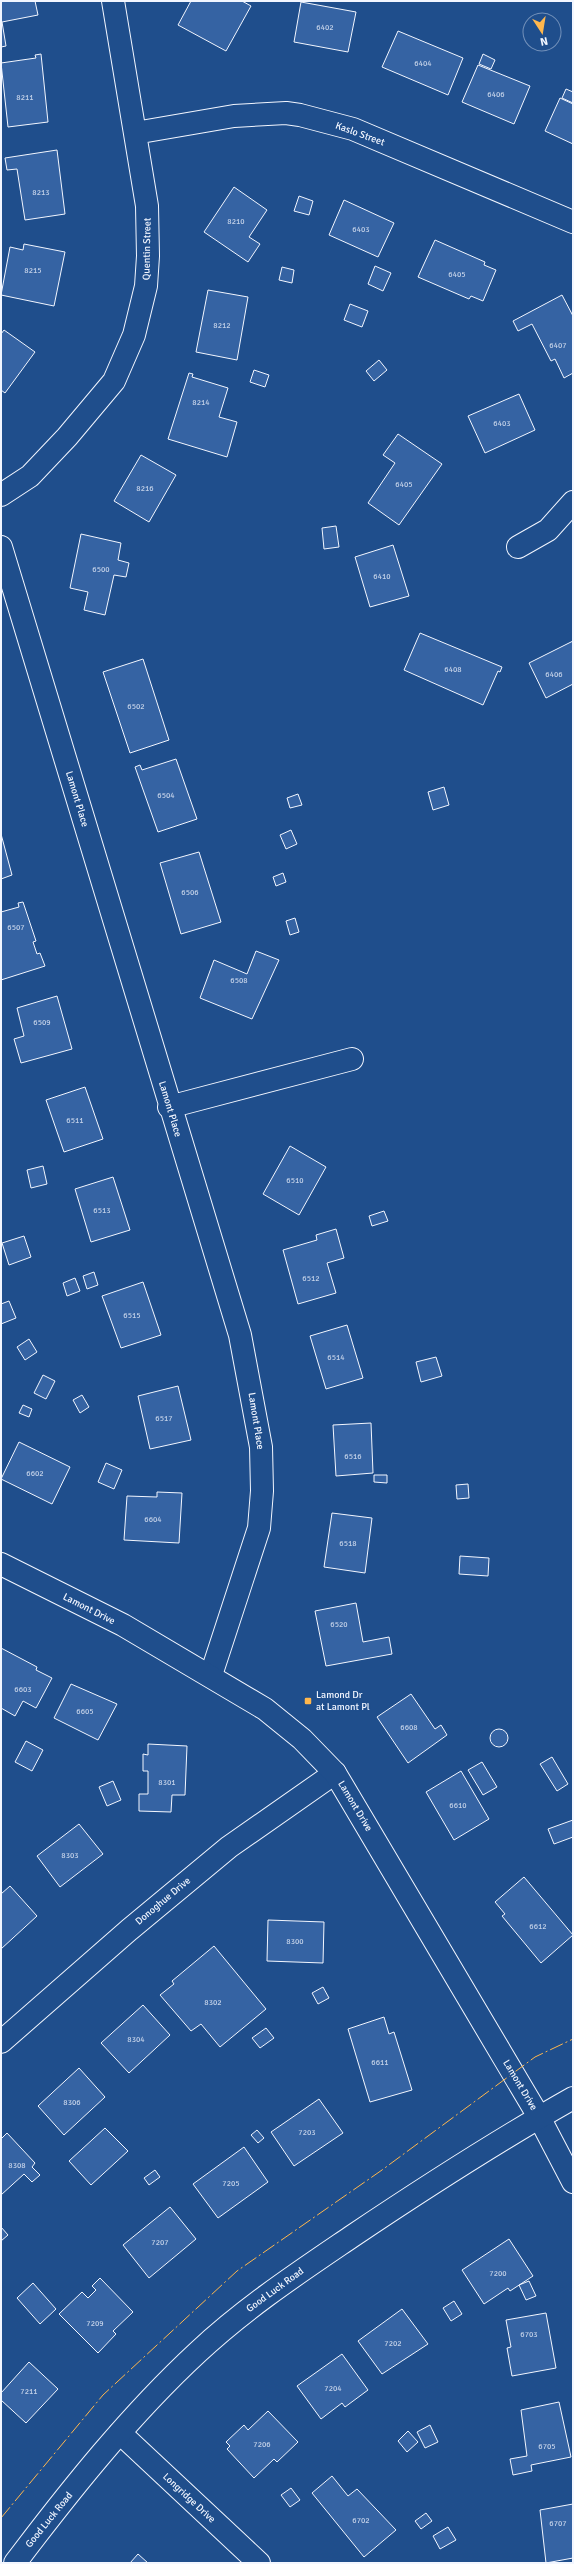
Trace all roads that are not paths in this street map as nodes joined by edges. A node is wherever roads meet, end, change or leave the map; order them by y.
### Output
1 (113, 1) edge
2 (135, 133) junction
3 (573, 222) edge
4 (1, 495) edge
5 (573, 502) edge
6 (1, 547) edge
7 (518, 548) dead end
8 (352, 1059) dead end
9 (170, 1107) junction
10 (1, 1564) edge
11 (211, 1675) junction
12 (335, 1773) junction
13 (1, 2042) edge
14 (573, 2098) edge
15 (539, 2117) junction
16 (573, 2182) edge
17 (120, 2433) junction
18 (14, 2563) edge
19 (259, 2563) edge

1 - 2 street, Quentin Street
2 - 3 street, Kaslo Street
2 - 4 street, Quentin Street
5 - 7 street
6 - 9 street, Lamont Place
8 - 9 street
9 - 11 street, Lamont Place
10 - 11 street, Lamont Drive
11 - 12 street, Lamont Drive
12 - 13 street, Donoghue Drive
12 - 15 street, Lamont Drive
14 - 15 street, Good Luck Road
15 - 16 street, Lamont Drive
15 - 17 street, Good Luck Road
17 - 18 street, Good Luck Road
17 - 19 street, Longridge Drive

